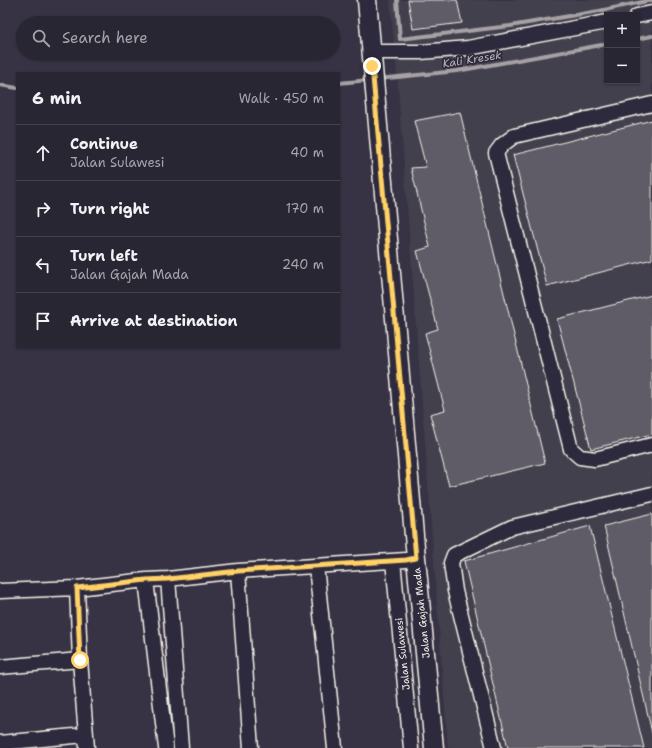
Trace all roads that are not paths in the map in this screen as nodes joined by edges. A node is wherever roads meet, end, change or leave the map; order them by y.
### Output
1 (367, 0) edge
2 (652, 13) edge
3 (640, 15) edge
4 (604, 23) edge
5 (372, 59) junction
6 (652, 104) edge
7 (652, 445) edge
8 (652, 494) edge
9 (416, 558) junction
10 (393, 561) junction
11 (316, 566) junction
12 (238, 571) junction
13 (168, 579) junction
14 (146, 580) junction
15 (77, 588) junction
16 (0, 592) edge
17 (80, 660) junction
18 (0, 667) edge
19 (164, 731) junction
20 (86, 741) edge
21 (0, 743) edge
22 (166, 748) edge
23 (182, 748) edge
24 (251, 748) edge
25 (335, 748) edge
26 (411, 748) edge
27 (434, 748) edge
28 (494, 748) edge

1 - 5 main road, Jalan Gajah Mada
2 - 3 street
4 - 5 street
5 - 9 main road, Jalan Gajah Mada
6 - 7 street
8 - 28 street
9 - 10 street
9 - 27 main road, Jalan Gajah Mada
10 - 11 street
10 - 26 street, Jalan Sulawesi
11 - 12 street
11 - 25 street
12 - 13 street
12 - 24 street
13 - 14 street
13 - 23 street
14 - 15 street
14 - 19 street
15 - 16 street
15 - 17 street
17 - 18 street
17 - 20 street
19 - 22 street
19 - 23 street
20 - 21 street

